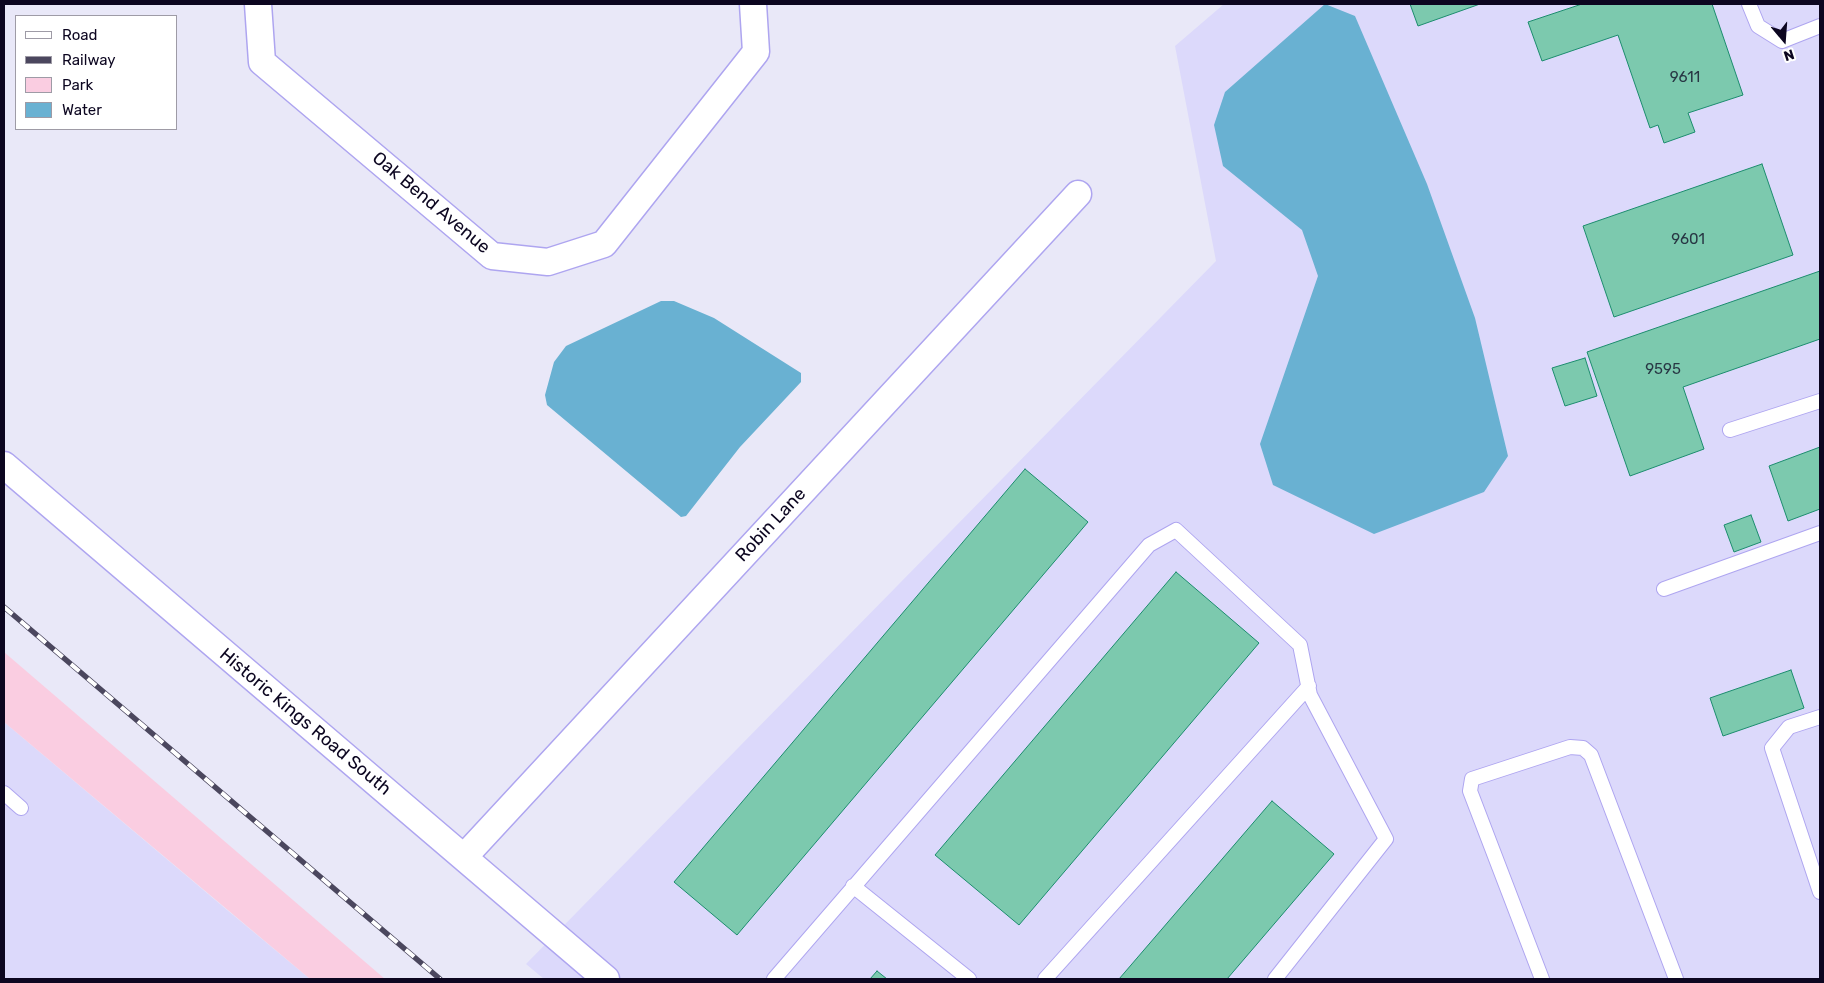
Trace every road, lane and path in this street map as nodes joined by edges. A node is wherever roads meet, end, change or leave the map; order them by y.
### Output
1 (258, 4) edge
2 (754, 4) edge
3 (1748, 4) edge
4 (1820, 26) edge
5 (1078, 194) dead end
6 (1820, 401) edge
7 (1730, 430) dead end
8 (4, 465) edge
9 (1820, 533) edge
10 (1664, 589) dead end
11 (1309, 686) junction
12 (1820, 717) edge
13 (4, 793) edge
14 (21, 808) dead end
15 (464, 857) junction
16 (1819, 884) edge
17 (853, 886) junction
18 (606, 979) edge
19 (774, 979) edge
20 (969, 979) edge
21 (1045, 979) edge
22 (1275, 979) edge
23 (1542, 979) edge
24 (1676, 979) edge

1 - 2 street, Oak Bend Avenue
3 - 4 lane
5 - 15 street, Robin Lane
6 - 7 lane
8 - 15 street, Historic Kings Road South
9 - 10 lane
11 - 17 lane
11 - 21 lane
11 - 22 lane
12 - 16 lane
13 - 14 lane
15 - 18 street, Historic Kings Road South
17 - 19 lane
17 - 20 lane
23 - 24 lane

